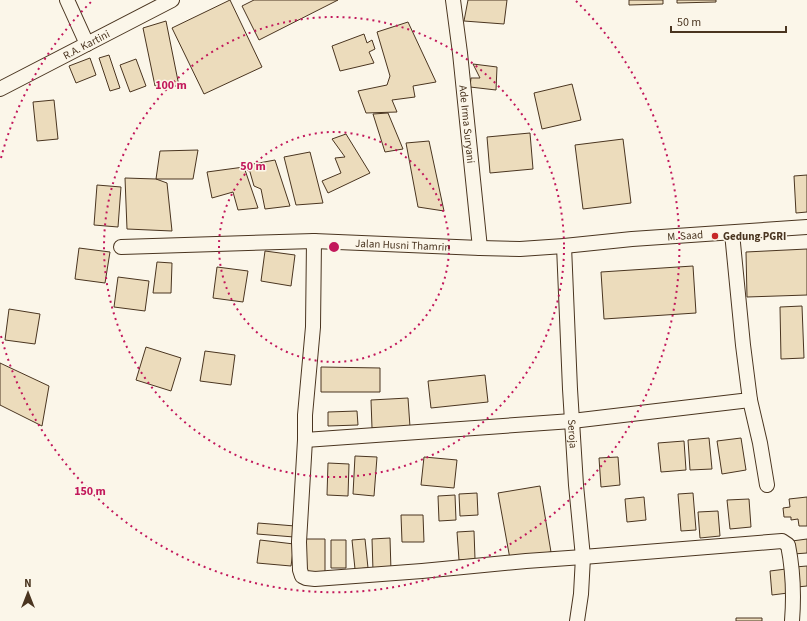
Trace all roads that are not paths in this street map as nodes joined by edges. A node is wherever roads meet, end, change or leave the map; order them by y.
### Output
1 (67, 0) edge
2 (172, 0) edge
3 (453, 0) edge
4 (87, 44) junction
5 (0, 89) edge
6 (807, 227) edge
7 (732, 233) junction
8 (314, 240) junction
9 (564, 246) junction
10 (121, 247) dead end
11 (480, 248) junction
12 (750, 400) junction
13 (572, 421) junction
14 (305, 440) junction
15 (767, 485) dead end
16 (583, 557) junction
17 (577, 621) edge
18 (792, 621) edge

1 - 4 street
2 - 4 street, R.A. Kartini
3 - 11 street, Ade Irma Suryani
4 - 5 street, R.A. Kartini
6 - 7 street, M. Saad
7 - 9 street, M. Saad
7 - 12 street
8 - 10 street, Jalan Husni Thamrin
8 - 11 street, Jalan Husni Thamrin
8 - 14 street
9 - 11 street, Jalan Husni Thamrin
9 - 13 street, Seroja
12 - 13 street
12 - 15 street
13 - 14 street
13 - 16 street, Seroja
14 - 16 street
16 - 17 street, Seroja
16 - 18 street

